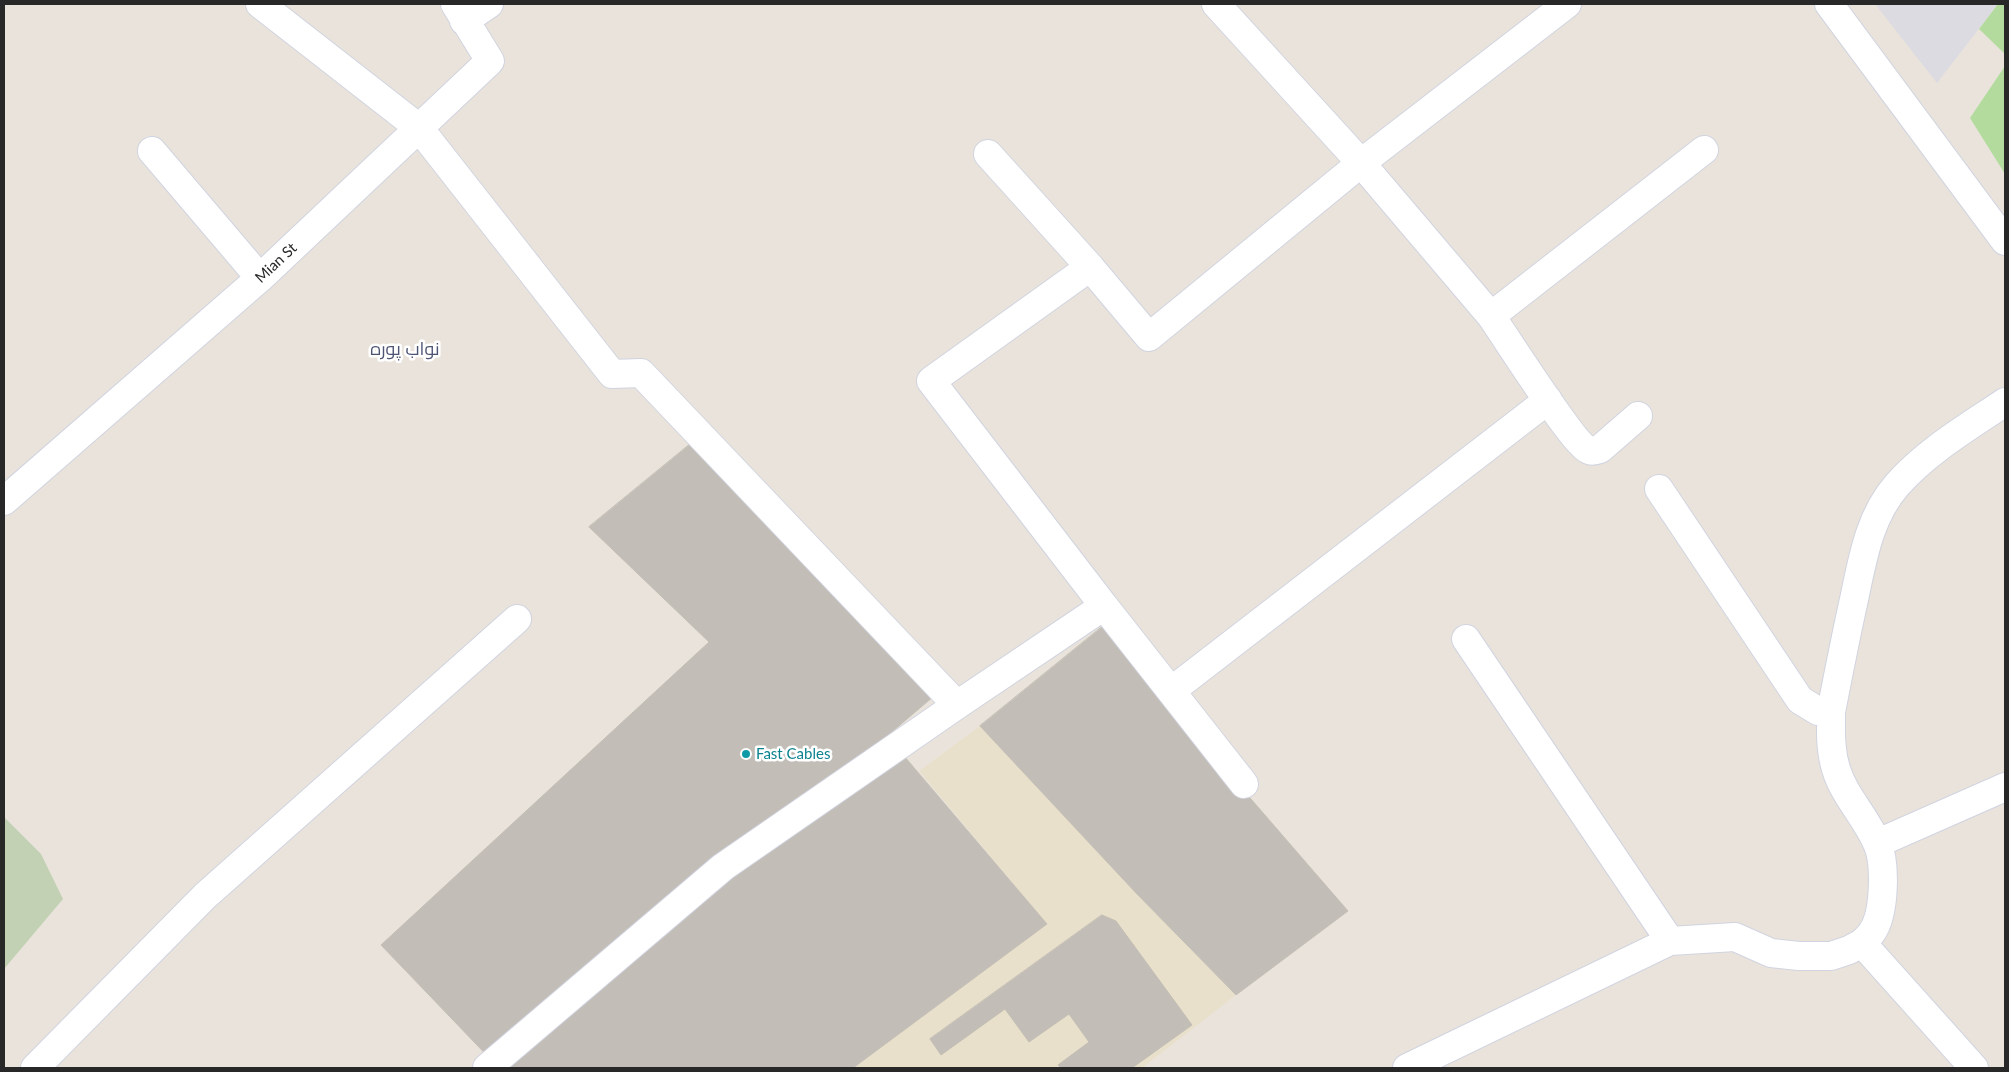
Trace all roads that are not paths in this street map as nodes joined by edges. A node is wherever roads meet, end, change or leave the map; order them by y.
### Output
1 (260, 4) edge
2 (488, 4) edge
3 (1216, 4) edge
4 (1567, 4) edge
5 (1829, 4) edge
6 (459, 12) edge
7 (419, 128) junction
8 (1704, 150) dead end
9 (152, 151) dead end
10 (988, 154) dead end
11 (1361, 164) junction
12 (2005, 241) edge
13 (1090, 267) junction
14 (260, 278) junction
15 (1491, 316) junction
16 (1548, 400) junction
17 (2005, 402) edge
18 (1638, 416) dead end
19 (1659, 489) dead end
20 (4, 500) edge
21 (1104, 606) junction
22 (517, 618) dead end
23 (1466, 639) dead end
24 (1171, 690) junction
25 (957, 705) junction
26 (1831, 712) junction
27 (1244, 784) dead end
28 (2005, 787) edge
29 (1878, 844) junction
30 (1670, 941) junction
31 (1862, 943) junction
32 (35, 1068) edge
33 (488, 1068) edge
34 (1406, 1068) edge
35 (1974, 1068) edge

1 - 7 street
2 - 6 street
3 - 11 street
4 - 11 street
5 - 12 street
6 - 7 street, Mian St
7 - 14 street, Mian St
7 - 25 street
8 - 15 street
9 - 14 street
10 - 13 street
11 - 13 street
11 - 15 street
13 - 21 street
14 - 20 street, Mian St
15 - 16 street
16 - 18 street
16 - 24 street
17 - 26 street
19 - 26 street
21 - 24 street
21 - 25 street
22 - 32 street
23 - 30 street
24 - 27 street
25 - 33 street
26 - 29 street
28 - 29 street
29 - 31 street
30 - 31 street
30 - 34 street
31 - 35 street

